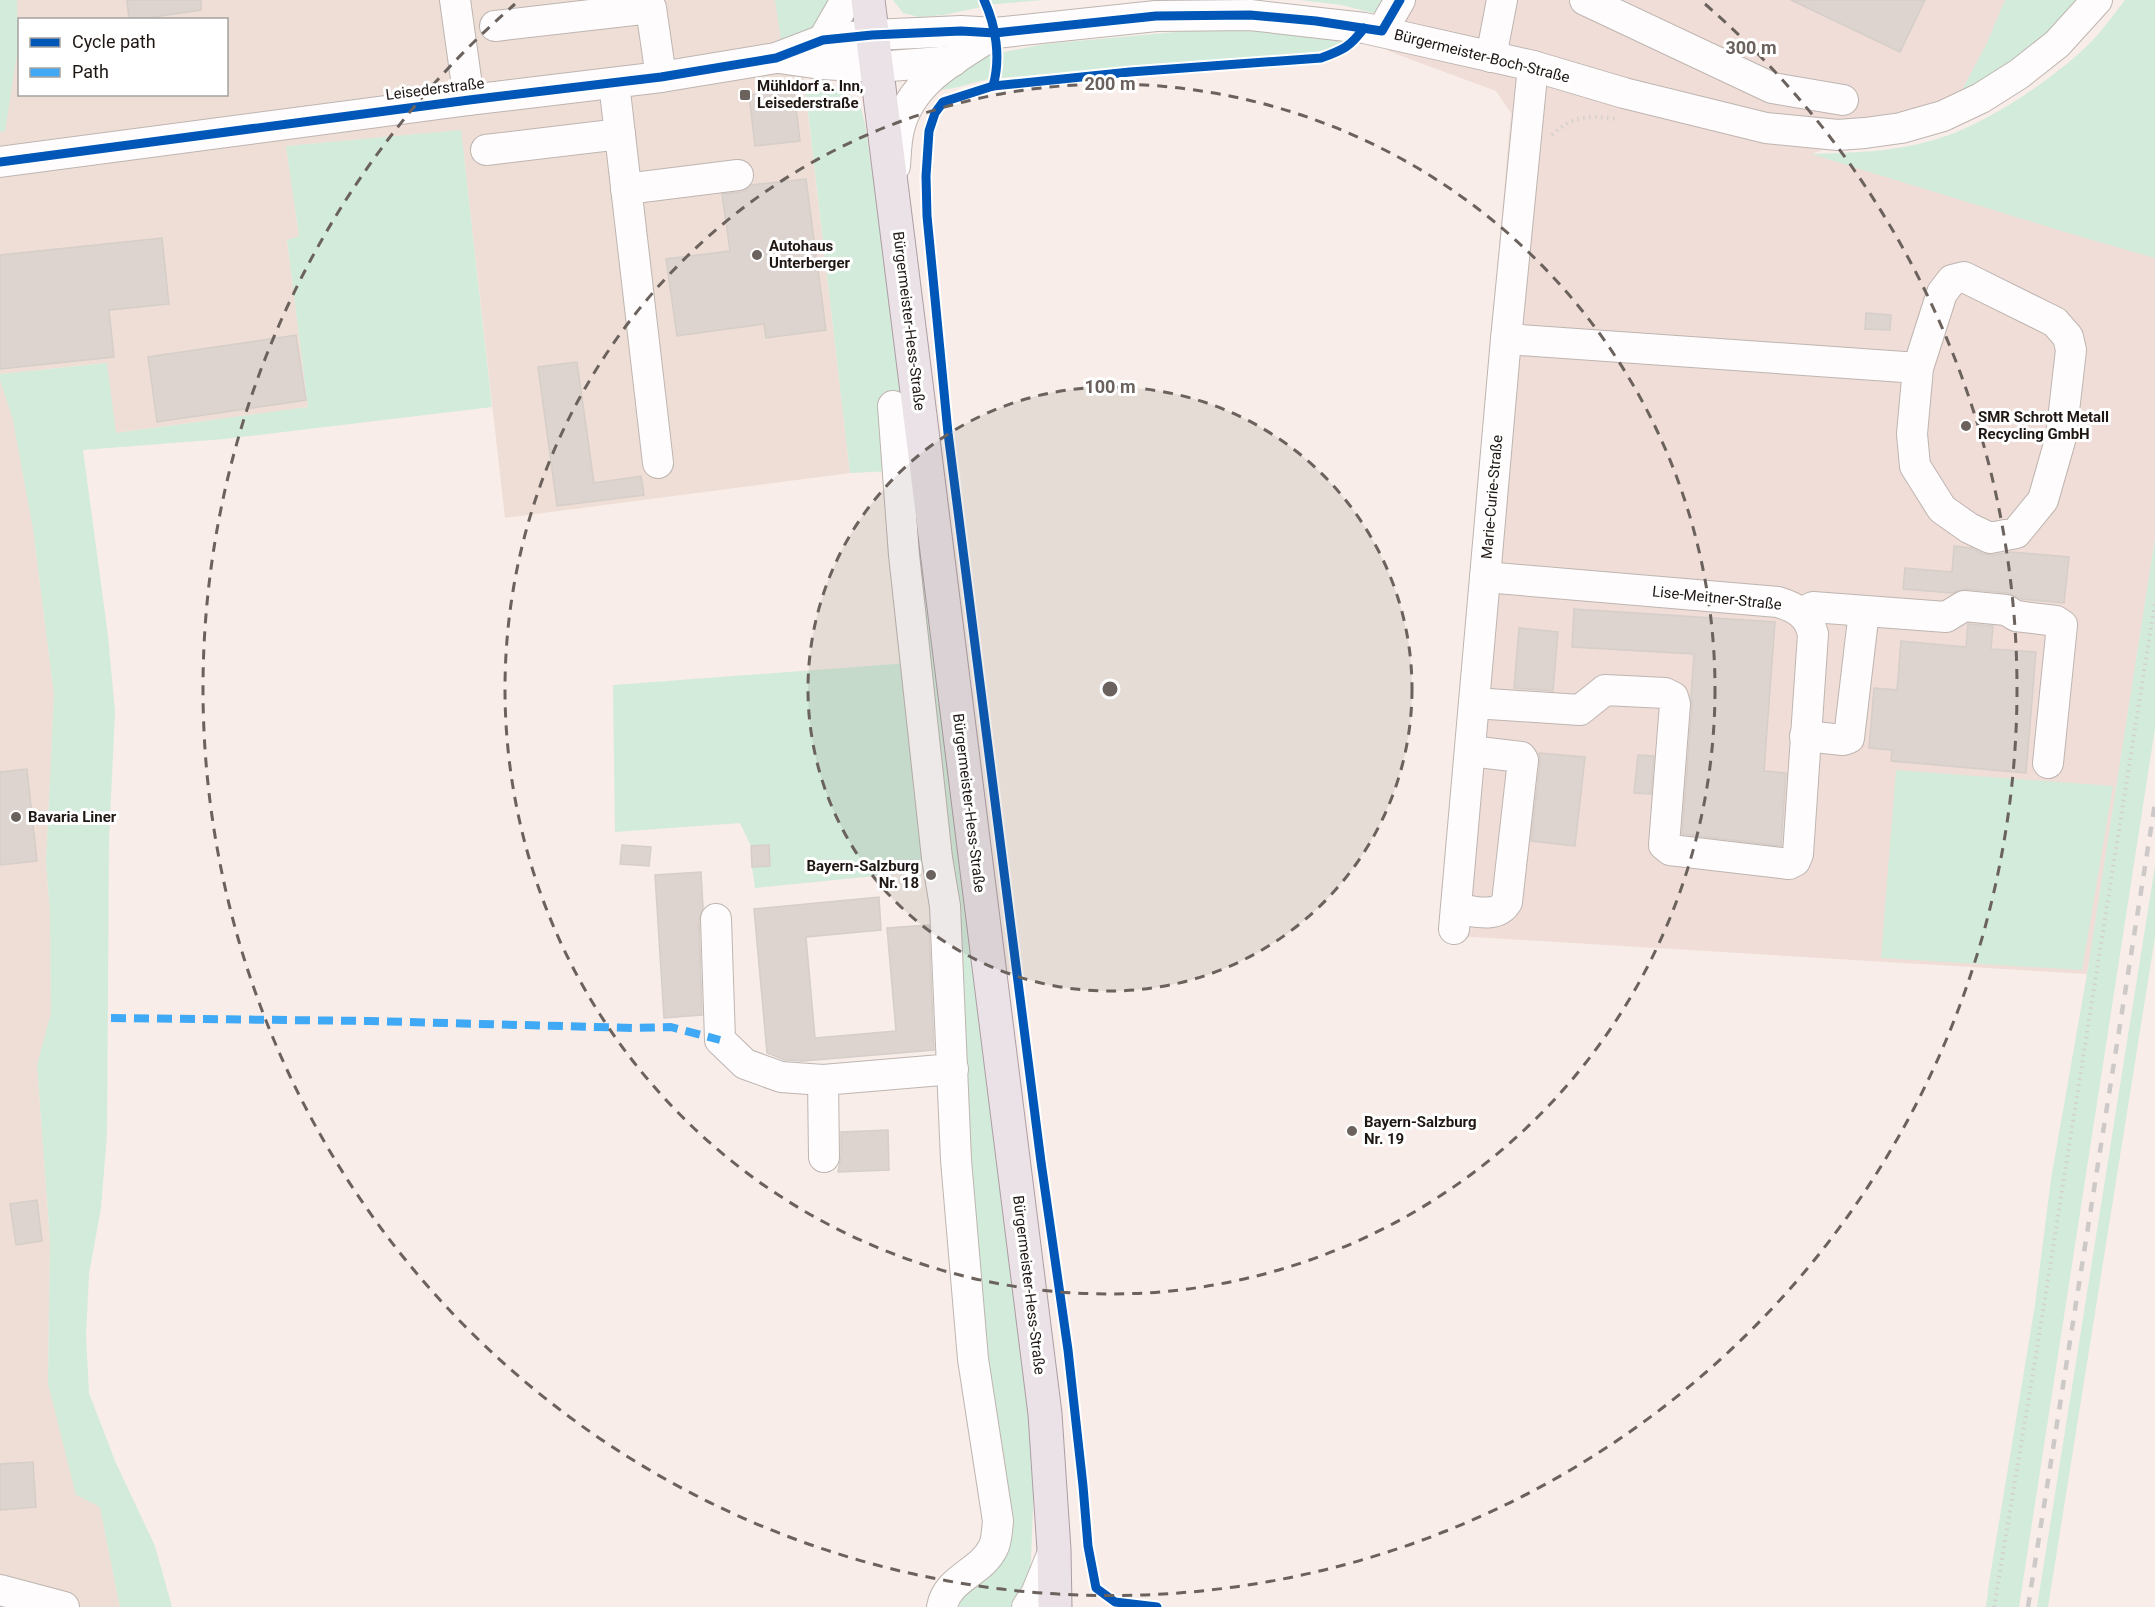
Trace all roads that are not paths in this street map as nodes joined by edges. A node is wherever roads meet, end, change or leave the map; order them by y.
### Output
1 (455, 0) edge
2 (846, 0) edge
3 (868, 0) edge
4 (1400, 0) edge
5 (1502, 0) edge
6 (1585, 0) edge
7 (2097, 0) edge
8 (1155, 8) edge
9 (1316, 11) edge
10 (495, 26) dead end
11 (1382, 31) junction
12 (995, 33) junction
13 (872, 35) junction
14 (823, 40) junction
15 (1491, 57) junction
16 (776, 58) junction
17 (953, 61) junction
18 (1533, 66) junction
19 (878, 67) junction
20 (661, 77) junction
21 (614, 83) junction
22 (469, 100) junction
23 (1843, 100) dead end
24 (620, 134) junction
25 (486, 150) dead end
26 (0, 162) edge
27 (738, 175) dead end
28 (626, 189) junction
29 (892, 190) junction
30 (1506, 339) junction
31 (1918, 369) junction
32 (893, 406) dead end
33 (658, 463) dead end
34 (1485, 577) junction
35 (1864, 611) junction
36 (1802, 613) junction
37 (1474, 703) junction
38 (1805, 746) junction
39 (1470, 751) junction
40 (2048, 763) dead end
41 (716, 919) dead end
42 (953, 1069) junction
43 (822, 1080) junction
44 (824, 1157) dead end
45 (1054, 1550) junction
46 (0, 1590) edge
47 (64, 1607) edge
48 (942, 1607) edge
49 (1027, 1607) edge
50 (1055, 1607) edge

1 - 22 street
2 - 14 street
3 - 13 main road, Bürgermeister-Hess-Straße
4 - 11 street
5 - 15 street
6 - 23 street
7 - 18 street, Bürgermeister-Boch-Straße
8 - 9 street, Bürgermeister-Boch-Straße
8 - 12 street, Bürgermeister-Boch-Straße
9 - 11 street, Bürgermeister-Boch-Straße
10 - 20 street
11 - 15 street, Bürgermeister-Boch-Straße
12 - 13 street, Bürgermeister-Boch-Straße
12 - 17 street
13 - 14 street, Leisederstraße
13 - 19 main road, Bürgermeister-Hess-Straße
14 - 16 street, Leisederstraße
15 - 18 street, Bürgermeister-Boch-Straße
16 - 19 street
16 - 20 street, Leisederstraße
17 - 19 street
17 - 29 street
18 - 30 street, Marie-Curie-Straße
19 - 29 main road, Bürgermeister-Hess-Straße
20 - 21 street, Leisederstraße
21 - 22 street, Leisederstraße
21 - 24 street
22 - 26 street, Leisederstraße
24 - 25 street
24 - 28 street
27 - 28 street
28 - 33 street
29 - 45 main road, Bürgermeister-Hess-Straße
30 - 31 street
30 - 34 street, Marie-Curie-Straße
31 - 31 street
32 - 42 street
34 - 36 street, Lise-Meitner-Straße
34 - 37 street, Marie-Curie-Straße
35 - 36 street
35 - 38 street
35 - 40 street
36 - 38 street, Lise-Meitner-Straße
37 - 38 street, Lise-Meitner-Straße
37 - 39 street, Marie-Curie-Straße
39 - 39 street, Marie-Curie-Straße
41 - 43 street
42 - 43 street
42 - 48 street
43 - 44 street
45 - 49 street
45 - 50 main road, Bürgermeister-Hess-Straße
46 - 47 street

